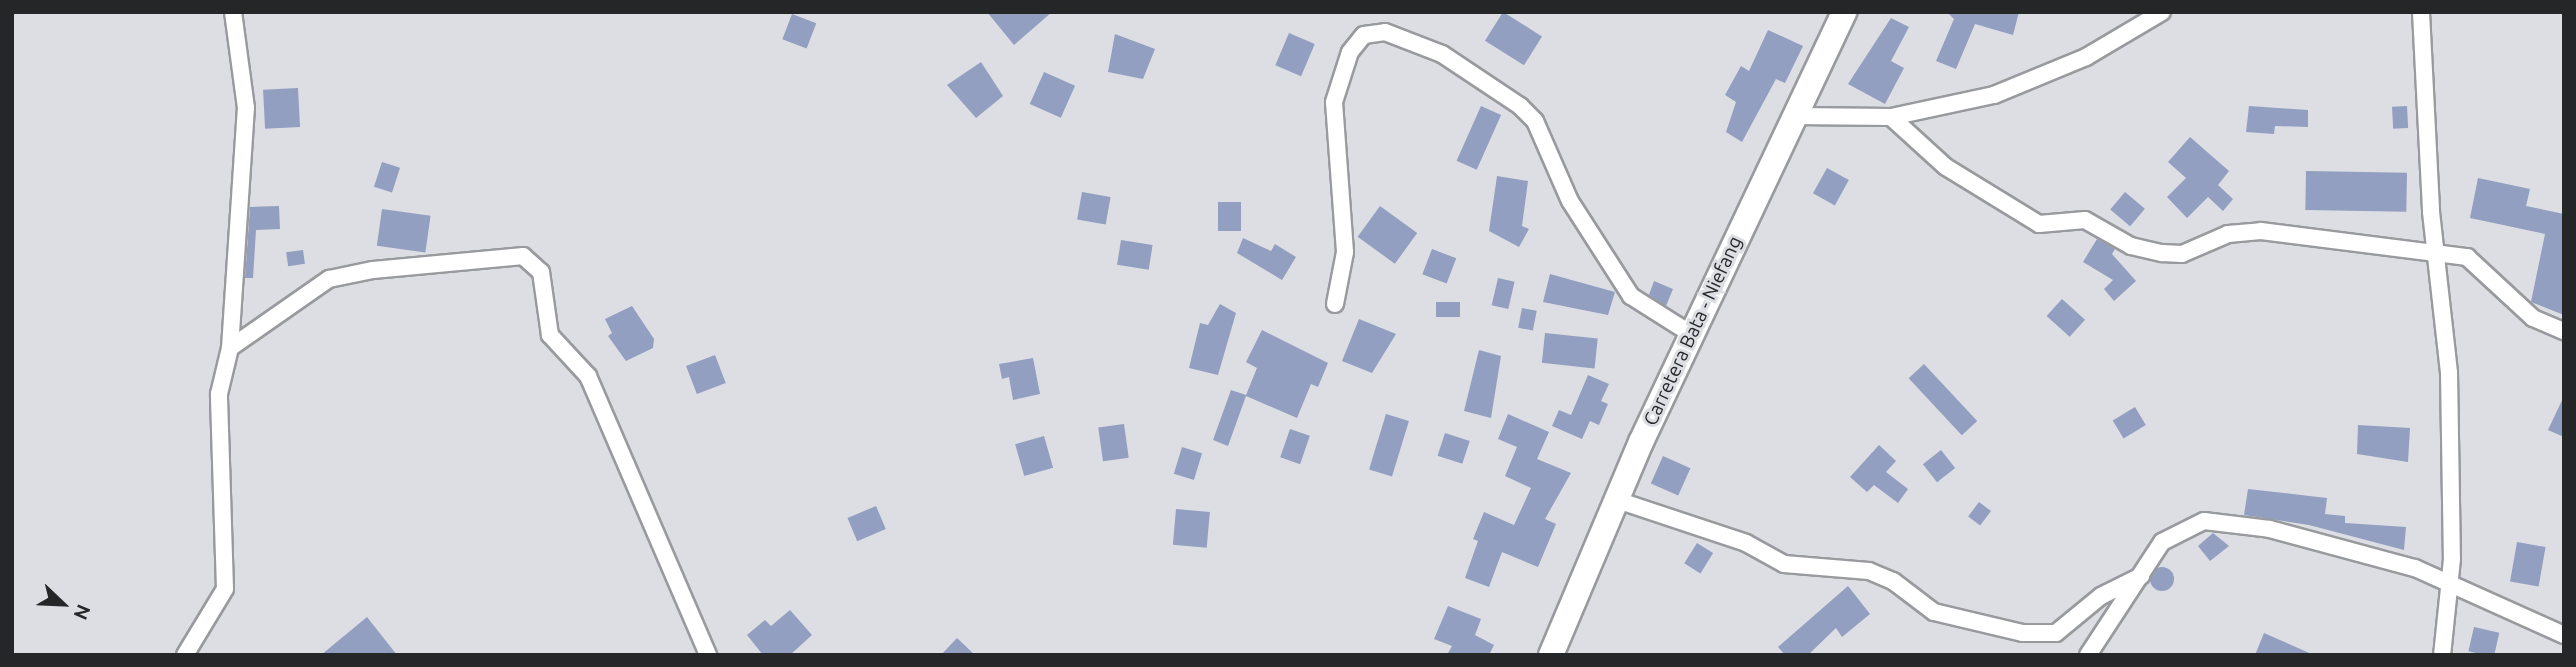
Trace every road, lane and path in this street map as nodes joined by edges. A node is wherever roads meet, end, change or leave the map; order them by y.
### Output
1 (233, 12) edge
2 (1844, 12) edge
3 (2162, 12) edge
4 (2421, 12) edge
5 (1794, 116) junction
6 (1891, 117) junction
7 (2437, 252) junction
8 (1335, 304) dead end
9 (2564, 331) edge
10 (1691, 334) junction
11 (230, 348) junction
12 (1617, 500) junction
13 (2141, 576) junction
14 (2450, 581) junction
15 (2564, 635) edge
16 (185, 655) edge
17 (708, 655) edge
18 (1551, 655) edge
19 (2088, 655) edge
20 (2442, 655) edge

1 - 11 street
2 - 5 main road, Carretera Bata - Niefang
3 - 6 street
4 - 7 street
5 - 6 street
5 - 10 main road, Carretera Bata - Niefang
6 - 7 street
7 - 9 street
7 - 14 street
8 - 10 street
10 - 12 main road, Carretera Bata - Niefang
11 - 16 street
11 - 17 street
12 - 13 street
12 - 18 main road, Carretera Bata - Niefang
13 - 14 street
13 - 19 street
14 - 15 street
14 - 20 street

